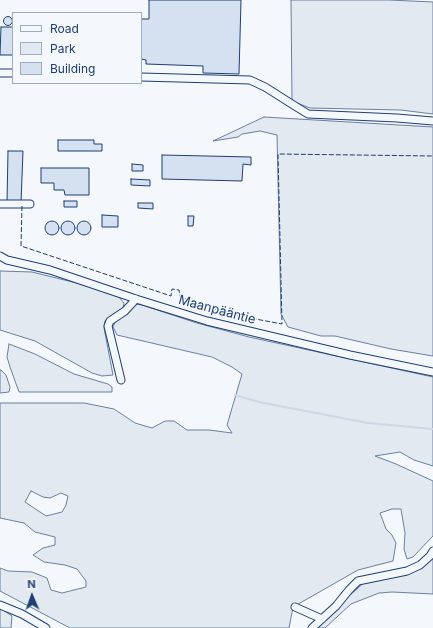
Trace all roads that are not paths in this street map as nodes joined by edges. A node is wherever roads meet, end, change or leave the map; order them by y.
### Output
1 (0, 73) edge
2 (12, 73) edge
3 (142, 78) edge
4 (433, 121) edge
5 (0, 204) edge
6 (30, 204) dead end
7 (0, 256) edge
8 (4, 260) edge
9 (136, 299) junction
10 (433, 372) edge
11 (121, 380) dead end
12 (433, 551) edge
13 (0, 605) edge
14 (295, 608) dead end
15 (322, 619) junction
16 (46, 628) edge
17 (312, 628) edge

1 - 2 street
3 - 4 street
5 - 6 street
7 - 8 street, Maanpääntie
8 - 9 street, Maanpääntie
9 - 10 street, Maanpääntie
9 - 11 street
12 - 15 street
13 - 16 street
14 - 15 street
15 - 17 street

